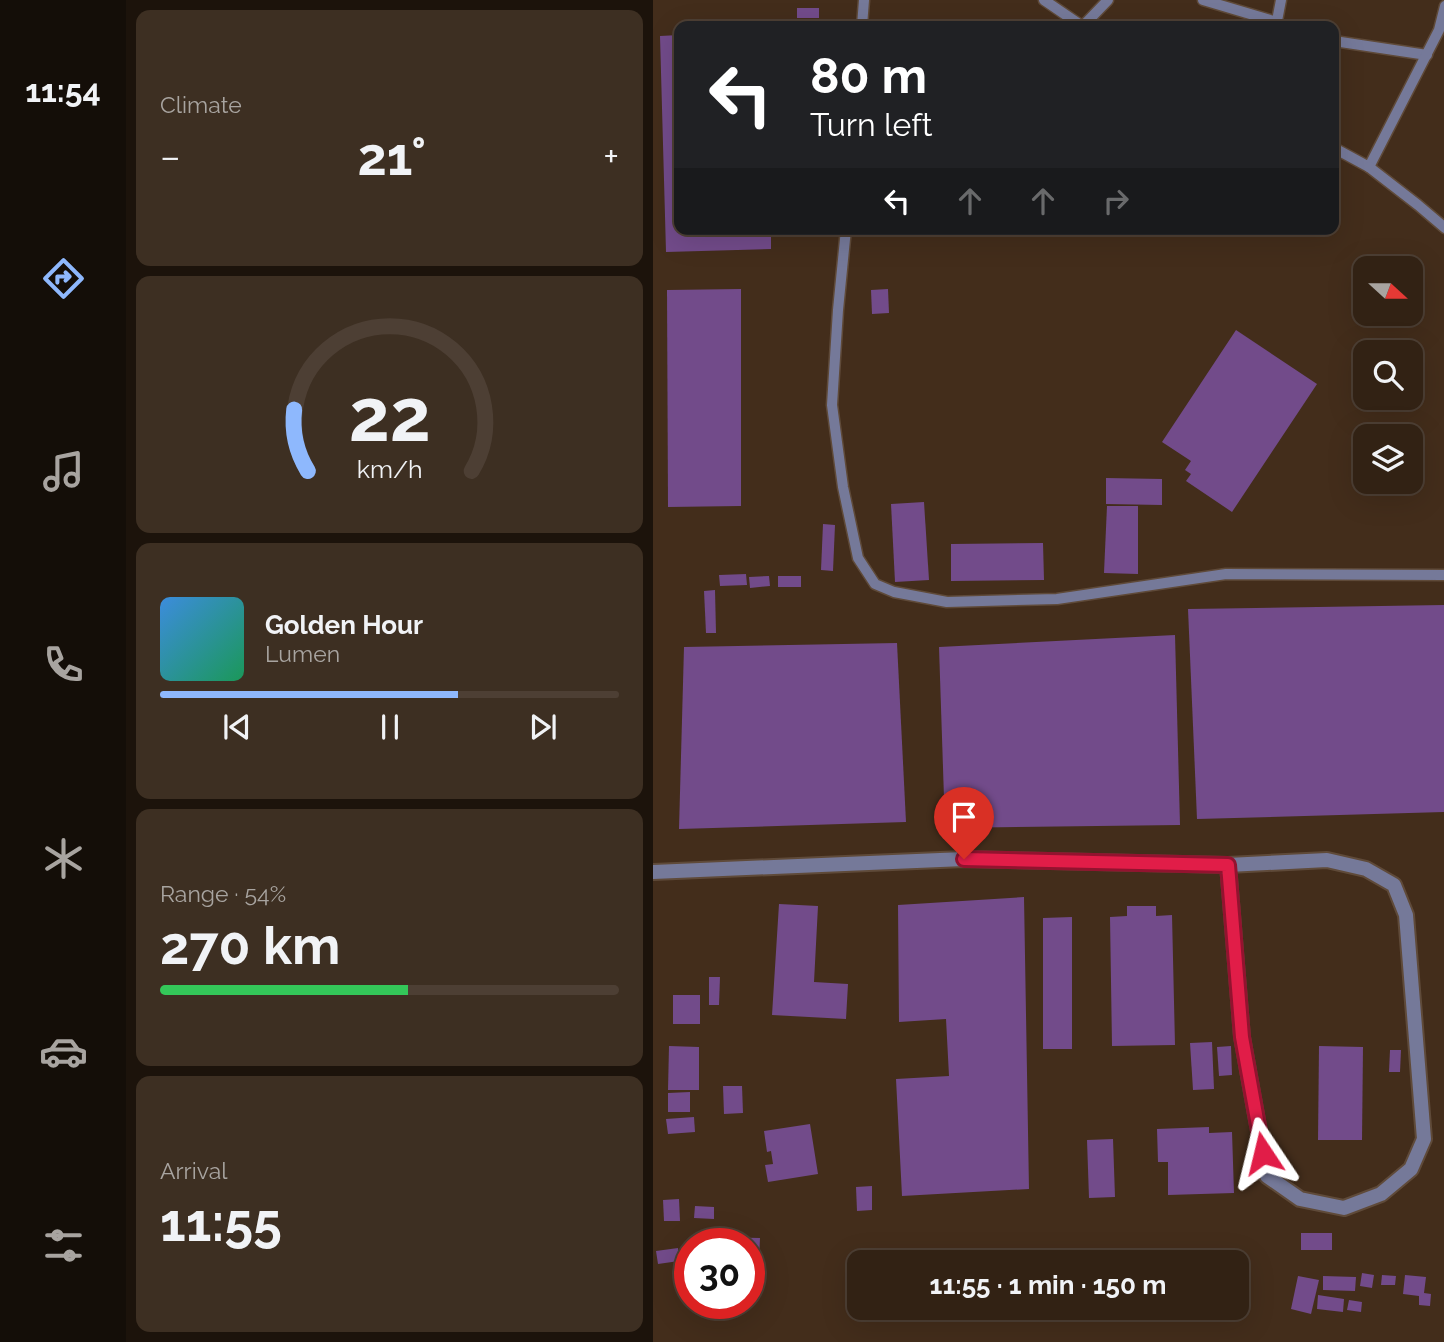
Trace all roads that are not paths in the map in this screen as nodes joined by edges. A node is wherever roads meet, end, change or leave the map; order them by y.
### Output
1 (864, 0) edge
2 (1044, 0) edge
3 (1108, 0) edge
4 (1203, 0) edge
5 (1281, 0) edge
6 (1444, 6) edge
7 (862, 21) edge
8 (1076, 21) edge
9 (1088, 21) edge
10 (1268, 21) edge
11 (1278, 21) edge
12 (1339, 42) edge
13 (1427, 55) junction
14 (1339, 151) edge
15 (1369, 167) junction
16 (1444, 228) edge
17 (845, 235) edge
18 (1444, 575) edge
19 (1228, 865) junction
20 (653, 872) edge

1 - 7 lane
2 - 8 lane
3 - 9 lane
4 - 10 lane
5 - 11 lane
6 - 13 lane
12 - 13 lane
13 - 15 lane
14 - 15 lane
15 - 16 lane
17 - 18 lane
19 - 19 street
19 - 20 street

